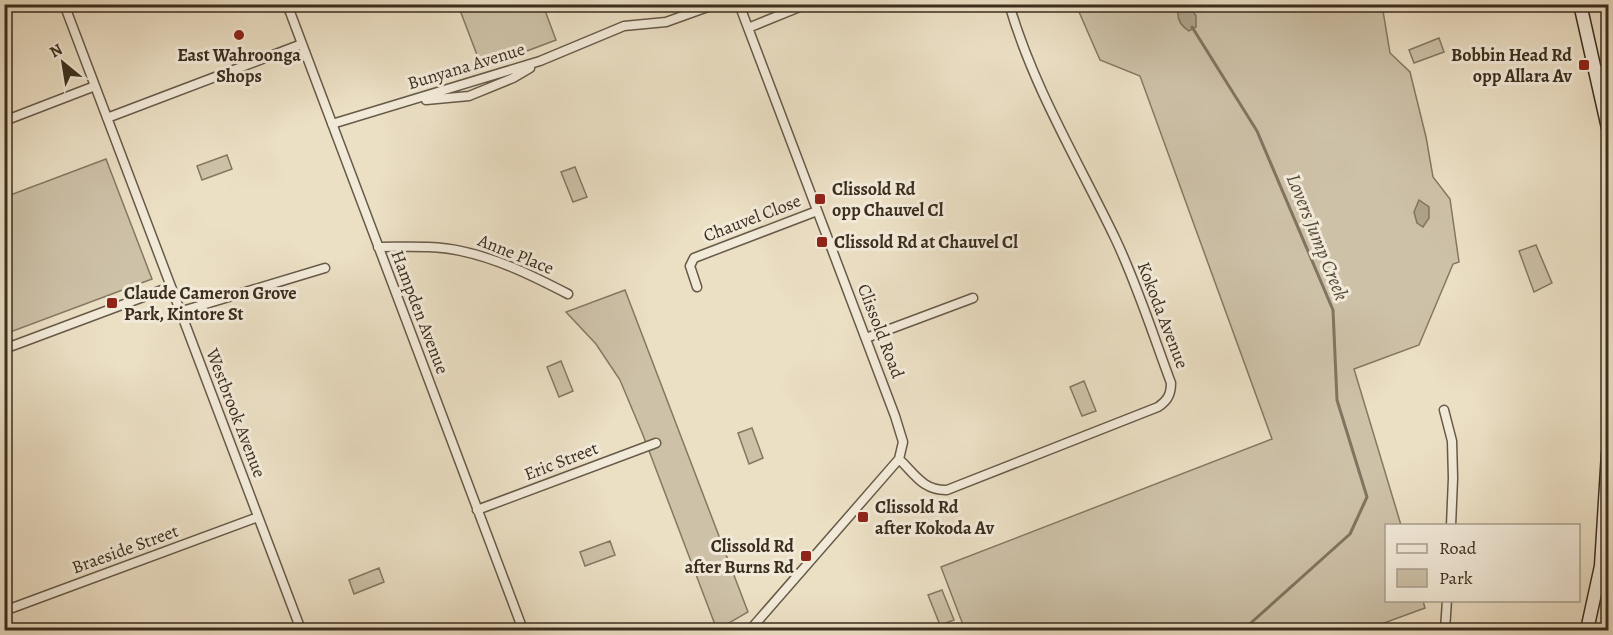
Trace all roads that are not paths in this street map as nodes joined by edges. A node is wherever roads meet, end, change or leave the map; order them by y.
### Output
1 (64, 4) edge
2 (287, 4) edge
3 (716, 4) edge
4 (739, 4) edge
5 (807, 4) edge
6 (1009, 4) edge
7 (1580, 4) edge
8 (748, 28) junction
9 (302, 44) junction
10 (1608, 68) edge
11 (1595, 72) junction
12 (95, 86) junction
13 (107, 118) junction
14 (4, 121) edge
15 (332, 124) junction
16 (1608, 128) edge
17 (817, 211) junction
18 (378, 247) junction
19 (325, 268) dead end
20 (170, 287) junction
21 (697, 287) dead end
22 (567, 294) dead end
23 (973, 298) dead end
24 (179, 312) junction
25 (866, 338) junction
26 (4, 349) edge
27 (1444, 410) dead end
28 (656, 443) dead end
29 (1608, 453) edge
30 (899, 459) junction
31 (1608, 475) edge
32 (477, 510) junction
33 (258, 517) junction
34 (1451, 524) edge
35 (1447, 602) edge
36 (4, 611) edge
37 (301, 630) edge
38 (523, 630) edge
39 (750, 630) edge
40 (1445, 630) edge
41 (1587, 630) edge

1 - 12 street, Westbrook Avenue
2 - 9 street, Hampden Avenue
3 - 15 street, Bunyana Avenue
4 - 8 street, Clissold Road
5 - 8 street
6 - 30 street, Kokoda Avenue
7 - 11 main road
8 - 17 street, Clissold Road
9 - 13 street
9 - 15 street, Hampden Avenue
10 - 11 street
11 - 16 main road
12 - 13 street, Westbrook Avenue
12 - 14 street
13 - 20 street, Westbrook Avenue
15 - 18 street, Hampden Avenue
17 - 21 street, Chauvel Close
17 - 25 street, Clissold Road
18 - 22 street, Anne Place
18 - 32 street, Hampden Avenue
19 - 24 street
20 - 24 street, Westbrook Avenue
20 - 26 street
23 - 25 street
24 - 33 street, Westbrook Avenue
25 - 30 street, Clissold Road
27 - 34 street
28 - 32 street, Eric Street
29 - 31 main road
30 - 39 street
31 - 41 main road
32 - 38 street, Hampden Avenue
33 - 36 street, Braeside Street
33 - 37 street, Westbrook Avenue
35 - 40 street

